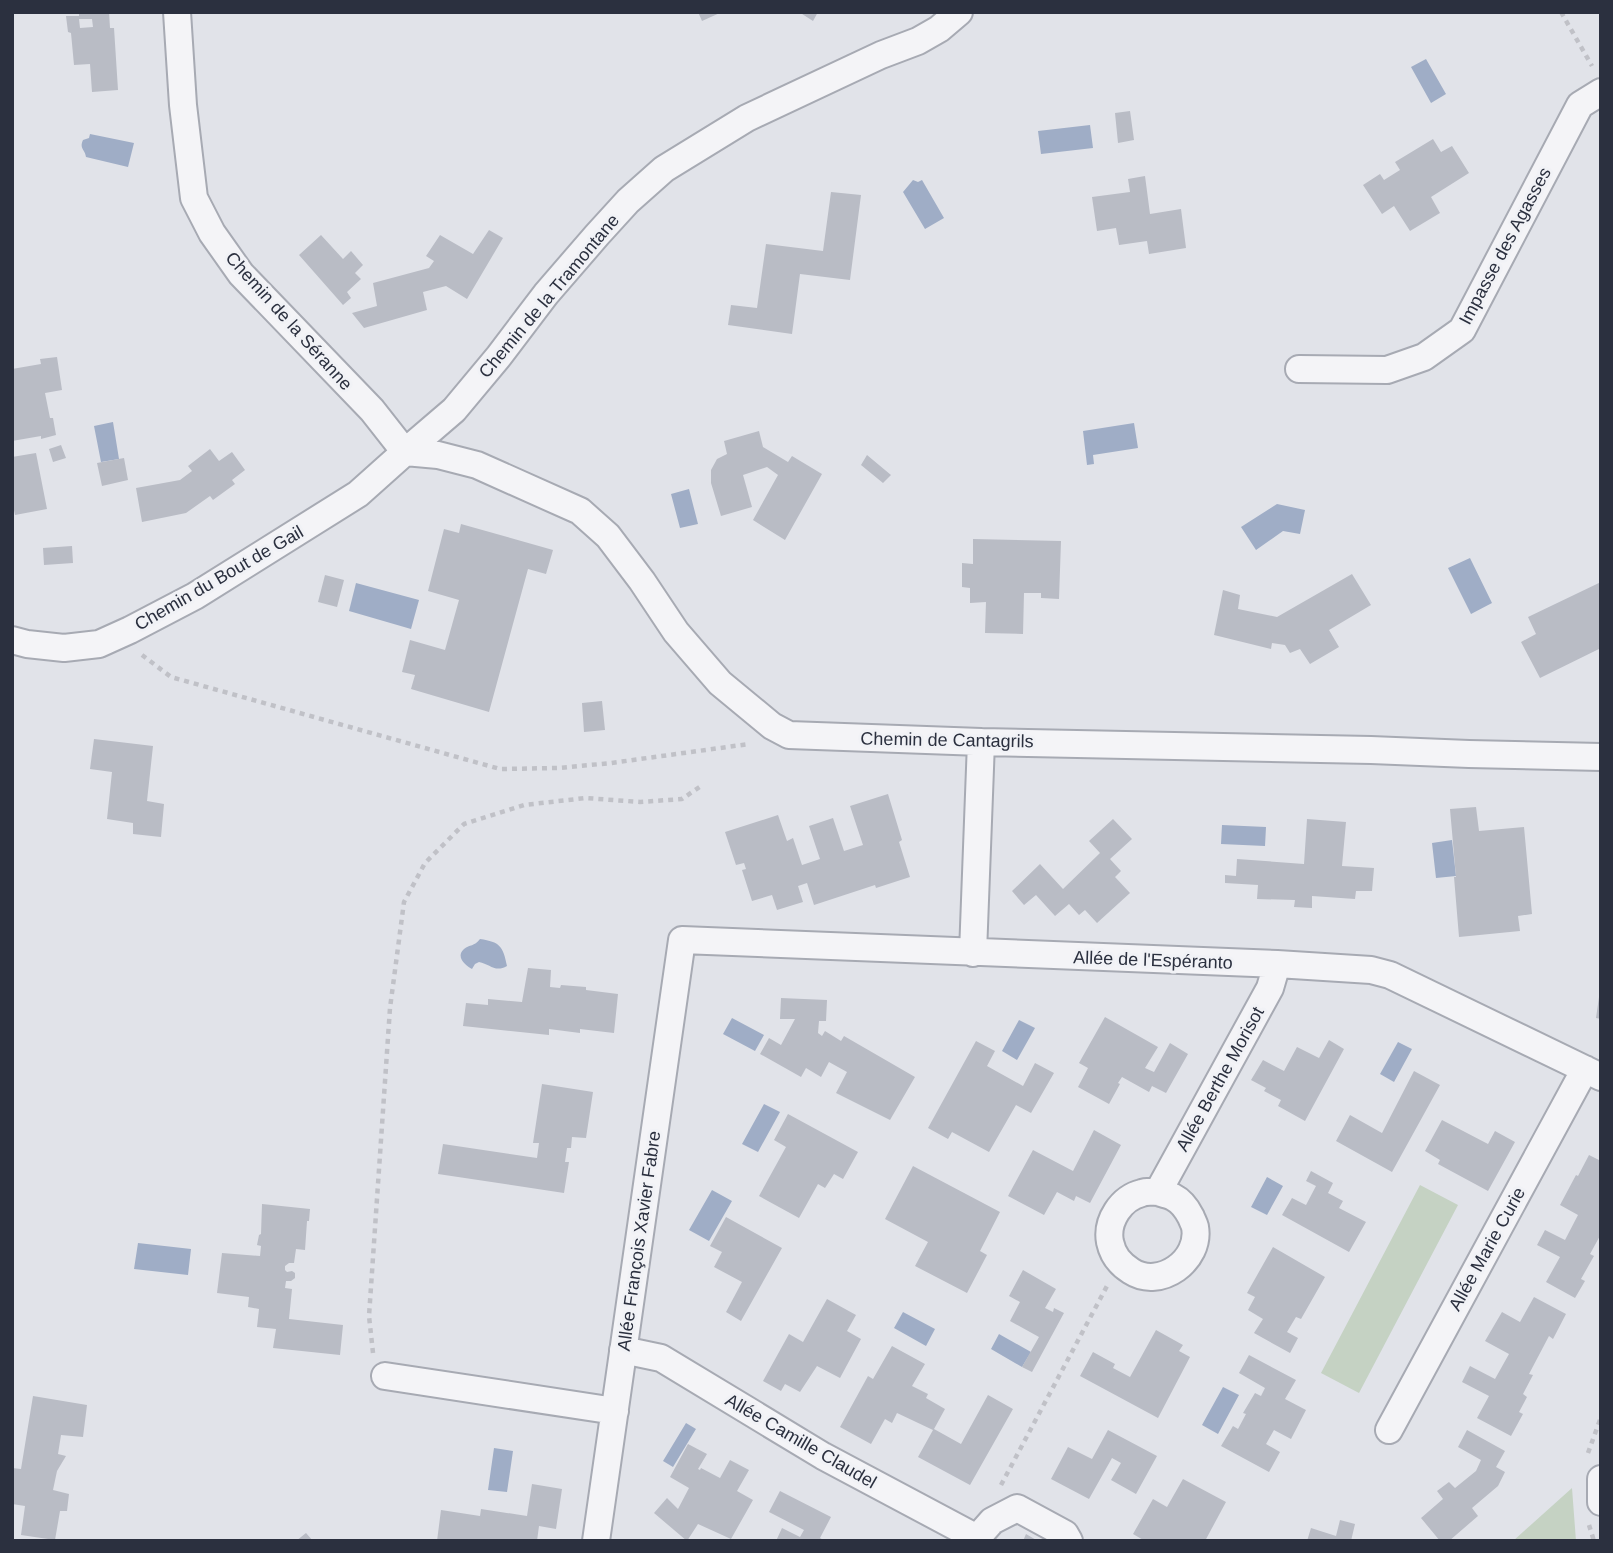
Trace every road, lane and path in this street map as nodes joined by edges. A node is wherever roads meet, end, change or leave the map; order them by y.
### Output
1 (177, 12) edge
2 (959, 12) edge
3 (1560, 12) edge
4 (1597, 80) edge
5 (1298, 369) dead end
6 (405, 452) junction
7 (130, 631) junction
8 (12, 640) edge
9 (789, 735) junction
10 (981, 742) junction
11 (1601, 757) edge
12 (701, 786) dead end
13 (682, 940) joint
14 (973, 953) junction
15 (1277, 964) junction
16 (1593, 1073) edge
17 (1158, 1192) junction
18 (1121, 1265) junction
19 (623, 1350) junction
20 (385, 1376) joint
21 (615, 1411) junction
22 (1389, 1430) dead end
23 (1601, 1479) edge
24 (1601, 1502) edge
25 (1004, 1513) junction
26 (976, 1539) edge
27 (596, 1541) edge
28 (1069, 1541) edge

1 - 6 street, Chemin de la Séranne
2 - 6 street, Chemin de la Tramontane
3 - 4 path
4 - 5 street, Impasse des Agasses
6 - 7 street, Chemin du Bout de Gail
6 - 9 street
7 - 8 street, Chemin du Bout de Gail
7 - 9 path
9 - 10 street, Chemin de Cantagrils
10 - 11 street, Chemin de Cantagrils
10 - 14 street
12 - 20 path
13 - 14 street, Allée de l'Espéranto
13 - 19 street, Allée François Xavier Fabre
14 - 15 street, Allée de l'Espéranto
15 - 16 street, Allée de l'Espéranto
15 - 17 street, Allée Berthe Morisot
16 - 22 street, Allée Marie Curie
17 - 18 street
17 - 18 street
18 - 25 path
19 - 21 street, Allée François Xavier Fabre
19 - 26 street, Allée Camille Claudel
20 - 21 street
21 - 27 street, Allée François Xavier Fabre
23 - 24 street
25 - 26 street, Allée Camille Claudel
25 - 28 street

